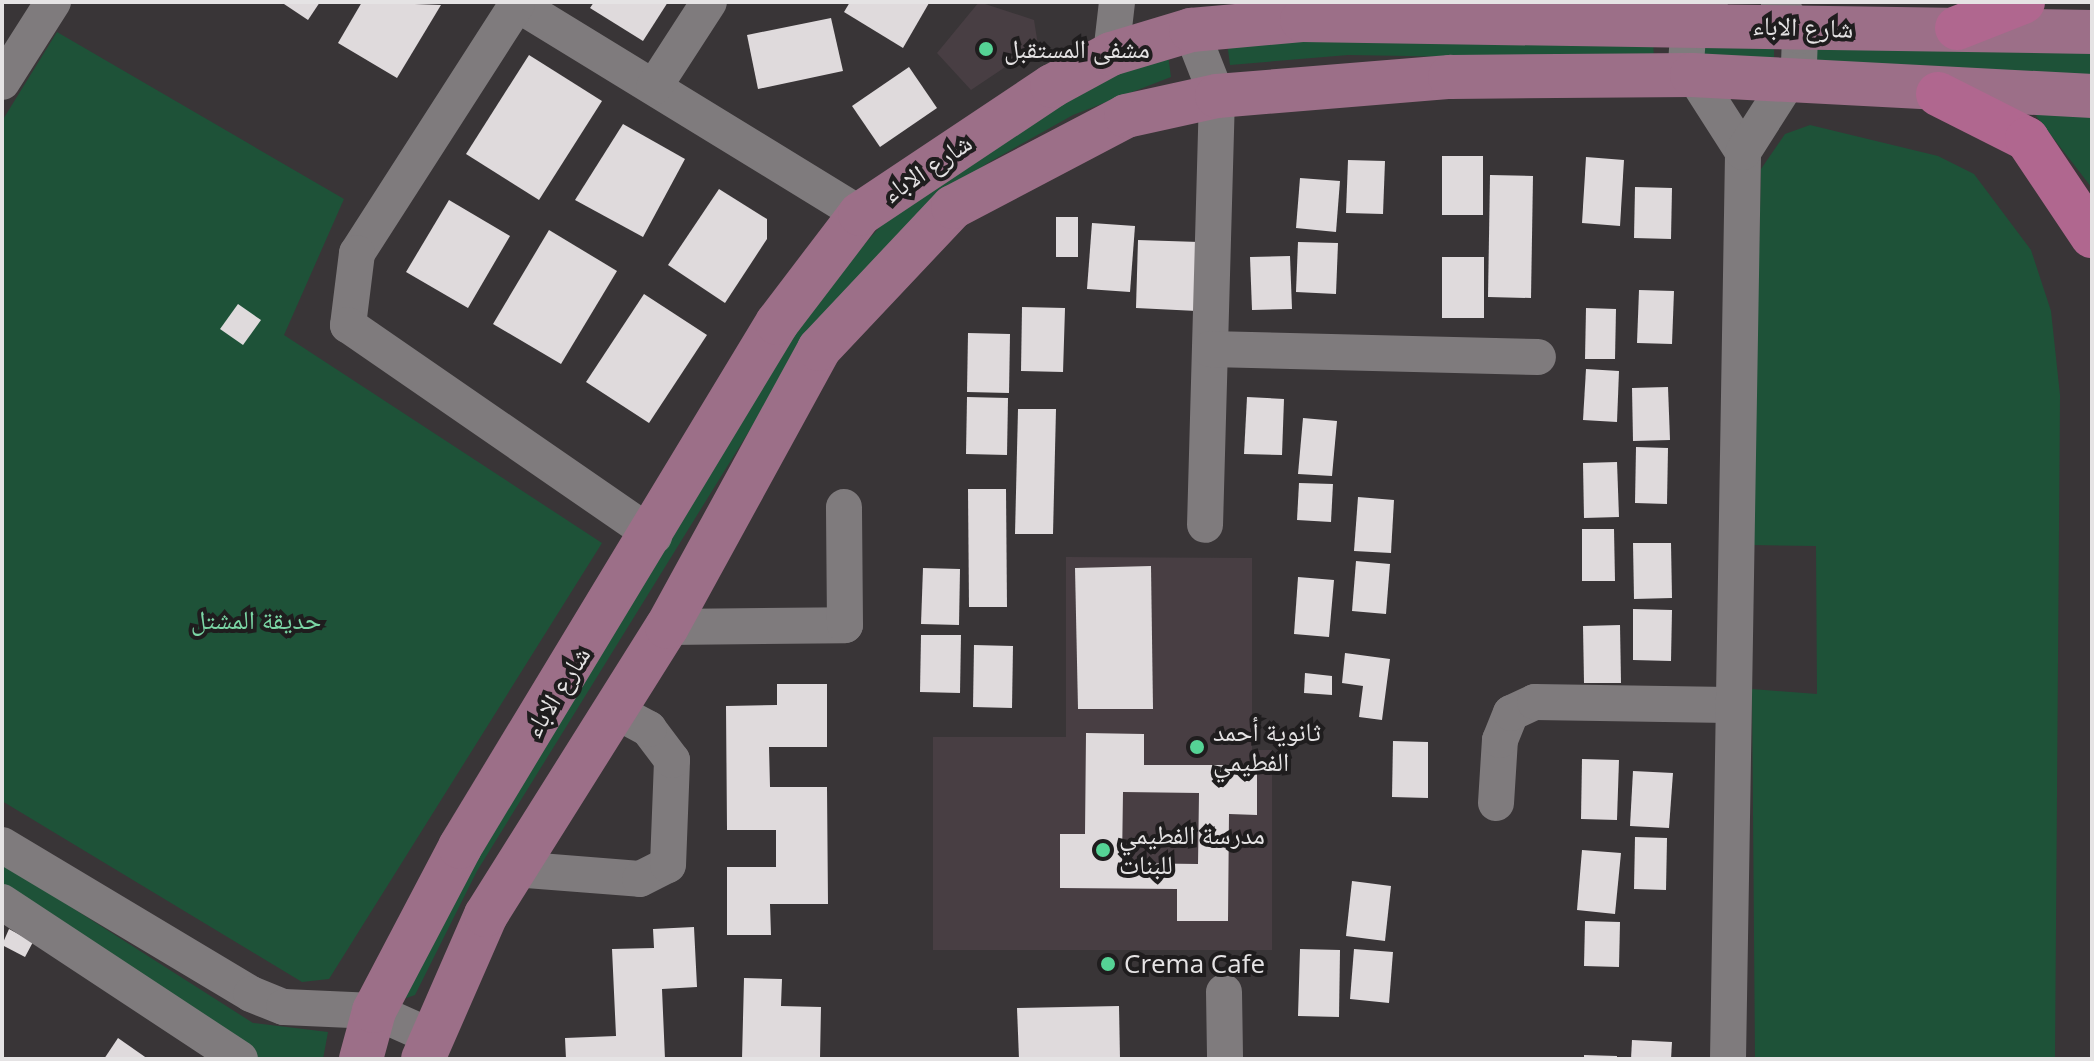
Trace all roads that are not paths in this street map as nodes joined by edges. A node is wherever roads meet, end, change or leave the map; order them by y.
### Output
1 (53, 2) edge
2 (709, 2) edge
3 (1117, 2) edge
4 (2023, 2) edge
5 (516, 3) edge
6 (1416, 11) edge
7 (1700, 13) edge
8 (1788, 14) edge
9 (1957, 28) junction
10 (1191, 30) junction
11 (2092, 32) edge
12 (1111, 54) junction
13 (1692, 75) junction
14 (2, 82) edge
15 (1790, 82) junction
16 (654, 87) junction
17 (1938, 94) junction
18 (1217, 96) junction
19 (2092, 96) edge
20 (1743, 152) junction
21 (860, 214) junction
22 (2092, 236) edge
23 (1210, 349) junction
24 (1538, 357) dead end
25 (844, 507) dead end
26 (1205, 525) dead end
27 (654, 536) junction
28 (667, 627) junction
29 (1729, 705) junction
30 (615, 711) junction
31 (1496, 803) dead end
32 (2, 845) edge
33 (514, 869) junction
34 (2, 902) edge
35 (1224, 992) dead end
36 (374, 1011) junction
37 (427, 1047) edge
38 (240, 1059) edge
39 (361, 1059) edge
40 (1225, 1059) edge
41 (1728, 1059) edge

1 - 14 street
2 - 16 street
3 - 12 street
4 - 9 highway
5 - 16 street
5 - 27 street
6 - 7 main road, شارع الاباء
6 - 10 main road, شارع الاباء
7 - 8 main road, شارع الاباء
7 - 13 street
8 - 9 main road, شارع الاباء
8 - 15 street
9 - 11 main road, شارع الاباء
10 - 12 main road, شارع الاباء
10 - 18 street
12 - 21 main road, شارع الاباء
13 - 15 main road, شارع الاباء
13 - 18 main road, شارع الاباء
13 - 20 street
15 - 17 main road, شارع الاباء
15 - 20 street
16 - 21 street
17 - 19 main road, شارع الاباء
17 - 22 highway
18 - 23 street
18 - 28 main road, شارع الاباء
20 - 29 street
21 - 27 main road, شارع الاباء
23 - 24 street
23 - 26 street
25 - 28 street
27 - 36 main road, شارع الاباء
28 - 30 main road, شارع الاباء
29 - 31 street
29 - 41 street
30 - 33 main road, شارع الاباء
30 - 33 street
32 - 36 street
33 - 37 main road, شارع الاباء
34 - 38 street
35 - 40 street
36 - 37 street
36 - 39 main road, شارع الاباء

